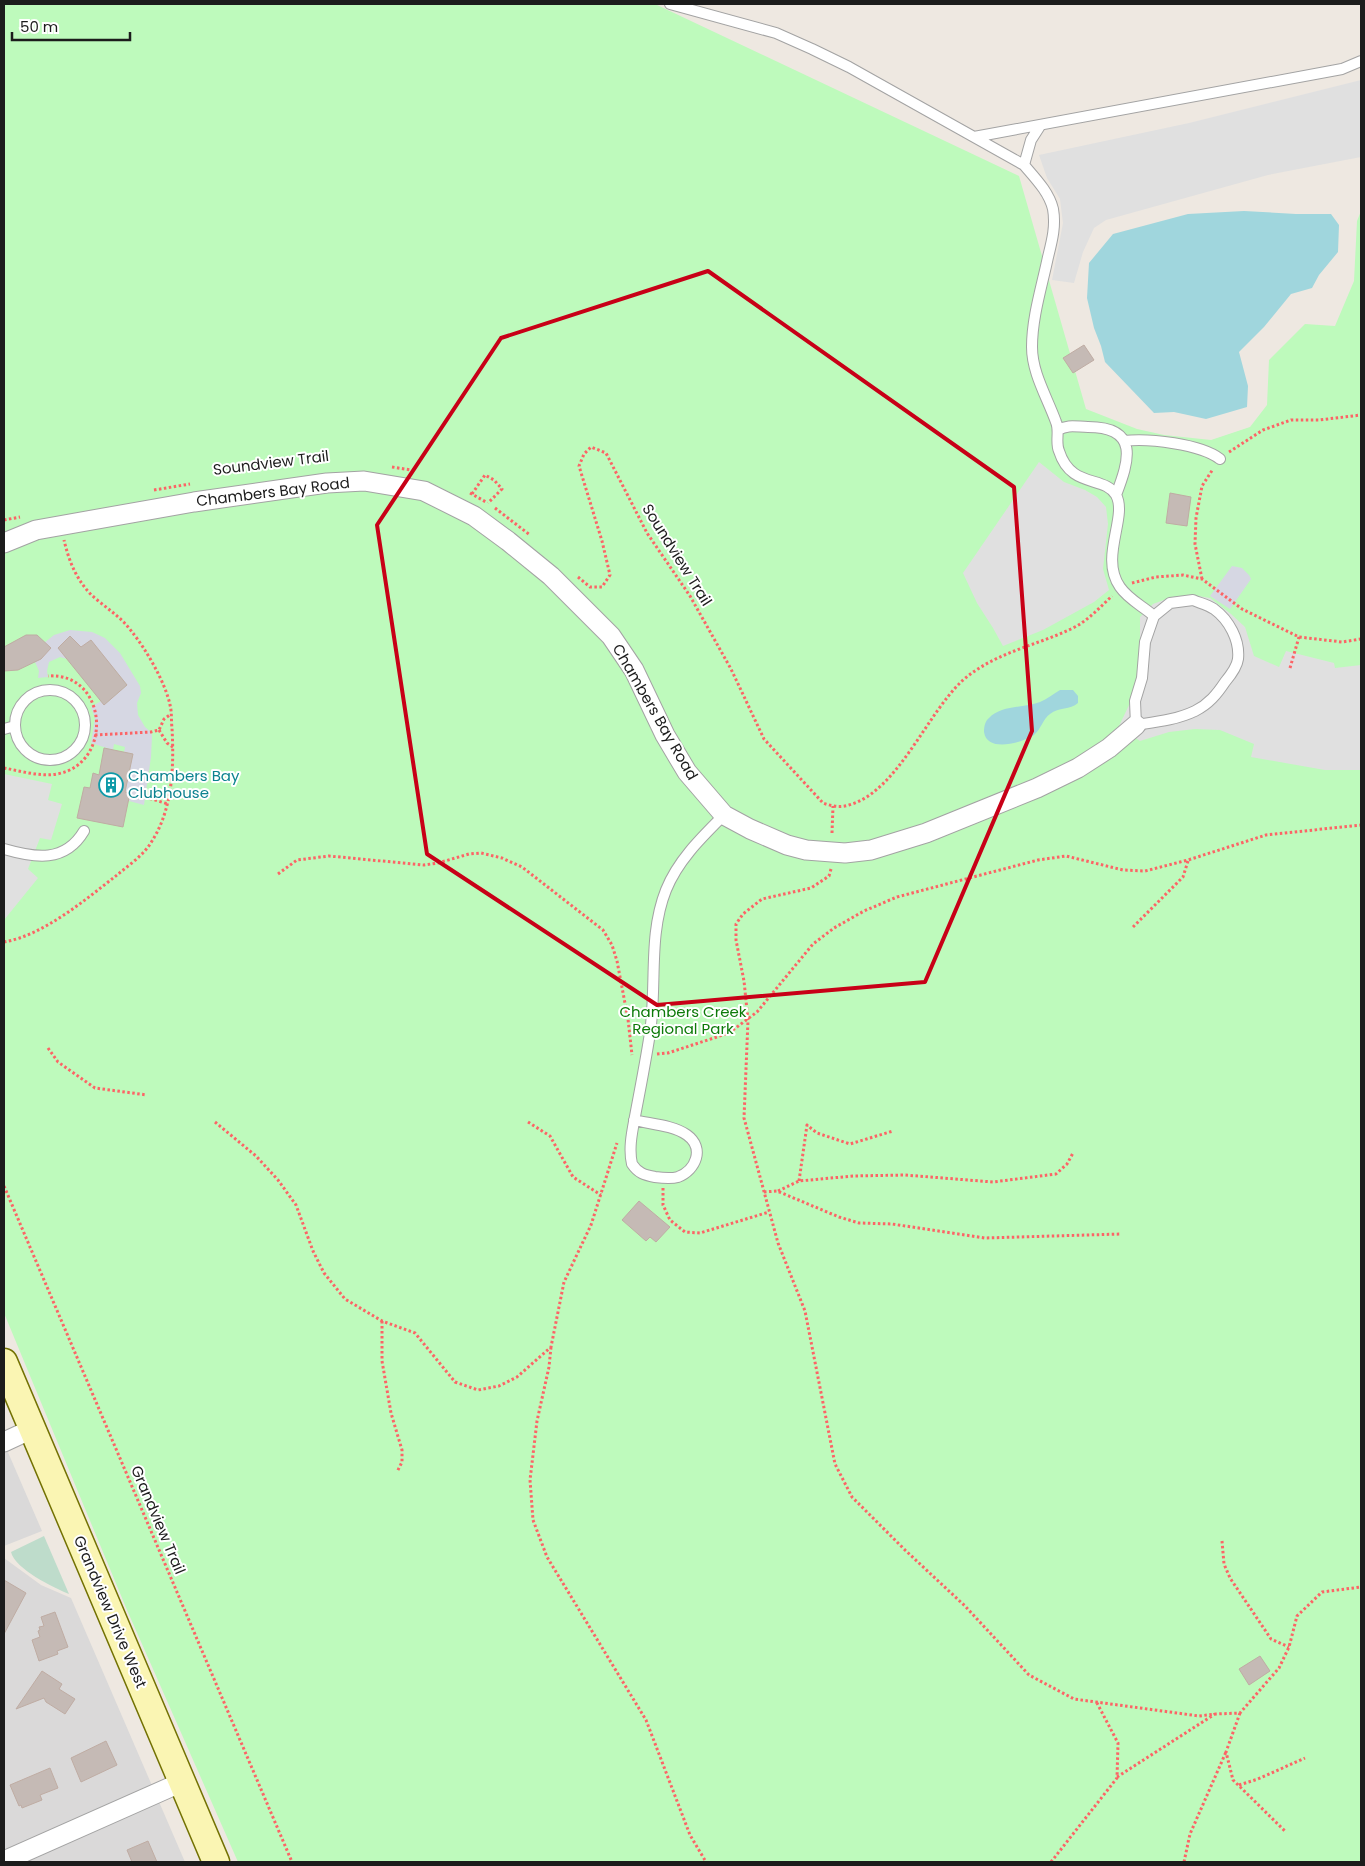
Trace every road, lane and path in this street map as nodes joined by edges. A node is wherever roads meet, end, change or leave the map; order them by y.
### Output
1 (670, 4) edge
2 (1361, 61) edge
3 (1040, 126) junction
4 (974, 137) junction
5 (1024, 165) junction
6 (1361, 415) edge
7 (1058, 430) junction
8 (1124, 441) junction
9 (1220, 459) junction
10 (383, 466) dead end
11 (418, 472) dead end
12 (197, 483) dead end
13 (464, 490) dead end
14 (150, 491) dead end
15 (472, 494) junction
16 (1116, 496) junction
17 (488, 504) junction
18 (22, 516) dead end
19 (4, 520) edge
20 (63, 535) dead end
21 (535, 539) dead end
22 (4, 543) edge
23 (577, 576) dead end
24 (1202, 578) junction
25 (1120, 588) junction
26 (1154, 616) junction
27 (1299, 637) junction
28 (1361, 639) edge
29 (1290, 668) dead end
30 (48, 676) dead end
31 (171, 713) junction
32 (1136, 725) junction
33 (16, 726) junction
34 (4, 729) edge
35 (158, 730) junction
36 (96, 735) junction
37 (173, 747) junction
38 (4, 768) edge
39 (145, 797) dead end
40 (168, 804) junction
41 (833, 806) junction
42 (724, 814) junction
43 (1361, 825) edge
44 (84, 831) dead end
45 (832, 833) dead end
46 (4, 849) edge
47 (1188, 860) junction
48 (830, 869) dead end
49 (278, 874) dead end
50 (1133, 927) dead end
51 (4, 942) edge
52 (748, 1020) junction
53 (48, 1048) dead end
54 (632, 1053) junction
55 (646, 1054) junction
56 (632, 1058) dead end
57 (147, 1095) dead end
58 (634, 1120) junction
59 (215, 1122) dead end
60 (528, 1122) dead end
61 (893, 1131) dead end
62 (618, 1137) dead end
63 (1073, 1153) dead end
64 (663, 1178) junction
65 (799, 1181) junction
66 (4, 1186) edge
67 (777, 1191) junction
68 (764, 1192) junction
69 (601, 1195) junction
70 (769, 1212) junction
71 (1121, 1234) dead end
72 (382, 1321) junction
73 (551, 1346) junction
74 (4, 1362) edge
75 (4, 1391) edge
76 (19, 1435) edge
77 (397, 1472) dead end
78 (1222, 1541) dead end
79 (1361, 1586) edge
80 (1289, 1647) junction
81 (1097, 1702) junction
82 (1240, 1713) junction
83 (1216, 1714) junction
84 (1226, 1752) junction
85 (1305, 1758) dead end
86 (1117, 1778) junction
87 (176, 1784) junction
88 (1238, 1785) junction
89 (1286, 1832) dead end
90 (4, 1861) edge
91 (204, 1862) edge
92 (216, 1862) edge
93 (292, 1862) edge
94 (706, 1862) edge
95 (1052, 1862) edge
96 (1184, 1862) edge

1 - 4 lane
2 - 3 lane
3 - 4 lane
3 - 5 lane
4 - 5 lane
5 - 7 lane
6 - 9 path
7 - 8 lane
7 - 16 lane
8 - 9 lane
8 - 16 lane
9 - 24 path
10 - 11 path
12 - 14 path, Soundview Trail
13 - 15 path
15 - 17 path
15 - 17 path
16 - 25 lane
17 - 21 path
18 - 19 path
20 - 31 path
22 - 42 street, Chambers Bay Road
23 - 41 path, Soundview Trail
24 - 25 path
24 - 27 path
25 - 26 lane
25 - 41 path
26 - 32 lane
26 - 32 lane
27 - 28 path
27 - 29 path
30 - 36 path
31 - 35 path
31 - 37 path
32 - 42 street, Chambers Bay Road
33 - 33 lane
33 - 34 lane
35 - 36 path
35 - 37 path
36 - 38 path
37 - 40 path
39 - 40 path
40 - 51 path
41 - 45 path
42 - 55 lane
43 - 47 path
44 - 46 lane
47 - 50 path
47 - 52 path
48 - 52 path
49 - 54 path
52 - 55 path
52 - 68 path
53 - 57 path
54 - 55 path
54 - 56 path
55 - 58 lane
58 - 64 lane
58 - 64 lane
59 - 72 path
60 - 69 path
61 - 65 path
62 - 69 path
63 - 65 path
64 - 70 path
65 - 67 path
66 - 93 path, Grandview Trail
67 - 68 path
67 - 71 path
68 - 70 path
69 - 73 path
70 - 81 path
72 - 73 path
72 - 77 path
73 - 94 path
74 - 76 street, Grandview Drive West
75 - 76 street, Grandview Drive West
76 - 87 street, Grandview Drive West
78 - 80 path
79 - 80 path
80 - 82 path
81 - 83 path
81 - 86 path
82 - 83 path
82 - 84 path
83 - 86 path
84 - 88 path
84 - 96 path
85 - 88 path
86 - 95 path
87 - 90 street
87 - 91 street, Grandview Drive West
87 - 92 street, Grandview Drive West
88 - 89 path

